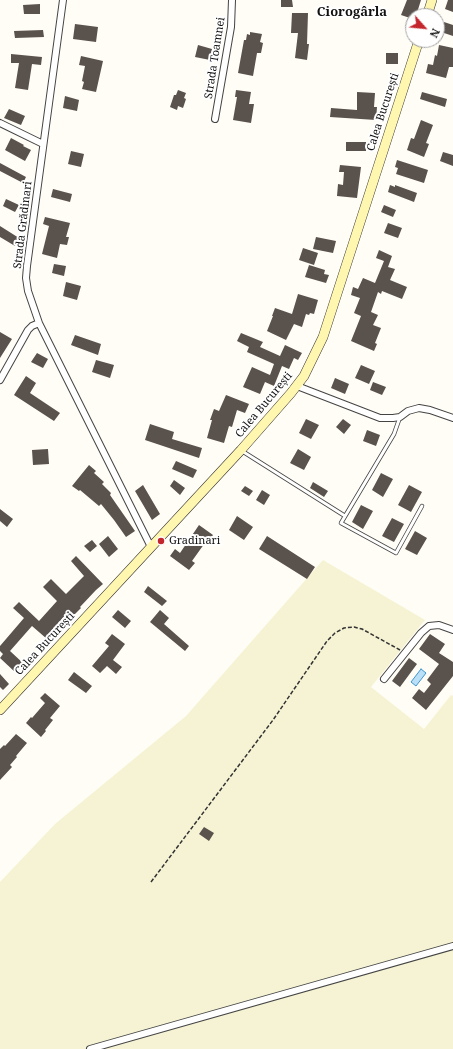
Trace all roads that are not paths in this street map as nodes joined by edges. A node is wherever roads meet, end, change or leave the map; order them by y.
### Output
1 (63, 0) edge
2 (232, 0) edge
3 (416, 48) edge
4 (215, 119) dead end
5 (0, 123) edge
6 (43, 144) junction
7 (39, 323) junction
8 (0, 380) edge
9 (297, 386) junction
10 (400, 417) junction
11 (453, 418) edge
12 (241, 450) junction
13 (422, 506) dead end
14 (345, 516) junction
15 (151, 547) junction
16 (453, 630) edge
17 (384, 679) dead end
18 (0, 710) edge
19 (453, 946) edge
20 (90, 1049) edge

1 - 6 street, Strada Grădinari
2 - 4 street, Strada Toamnei
3 - 9 main road, Calea București
5 - 6 street
6 - 7 street, Strada Grădinari
7 - 8 street
7 - 15 street, Strada Grădinari
9 - 10 street
9 - 12 main road, Calea București
10 - 11 street
10 - 14 lane
12 - 14 lane
12 - 15 main road, Calea București
13 - 14 lane
15 - 18 main road, Calea București
16 - 17 street
19 - 20 street

